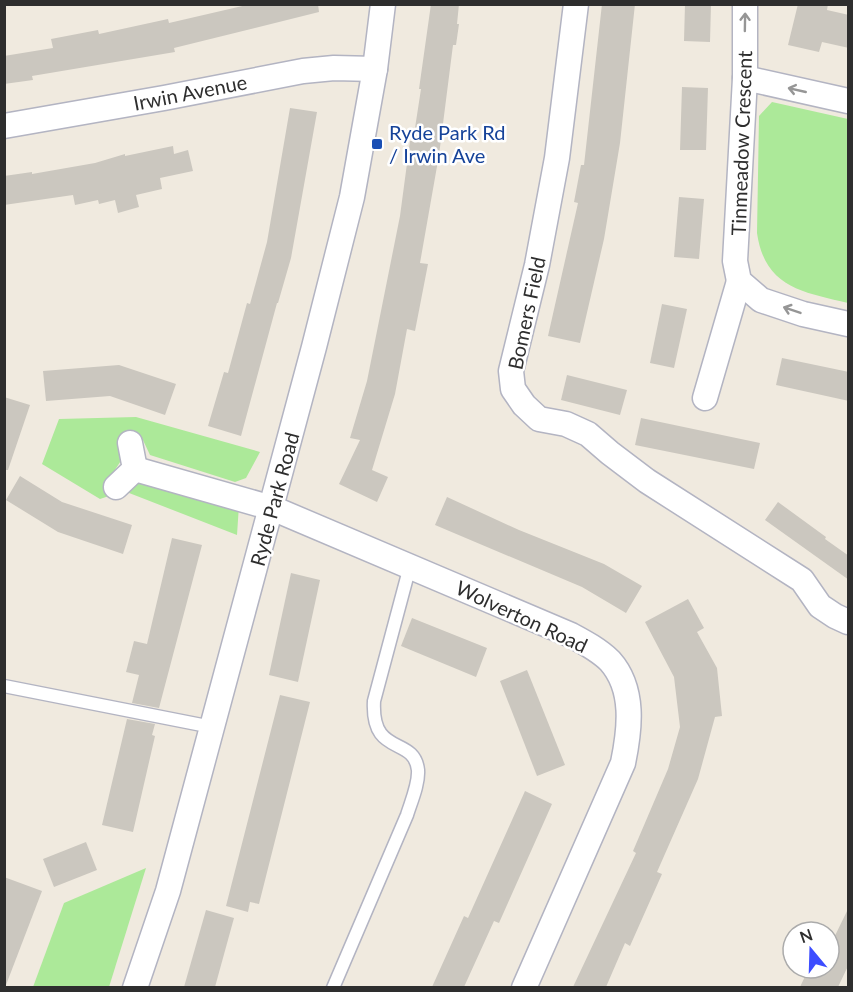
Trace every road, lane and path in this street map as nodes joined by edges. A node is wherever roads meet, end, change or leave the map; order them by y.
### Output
1 (384, 4) edge
2 (576, 4) edge
3 (745, 4) edge
4 (375, 69) junction
5 (745, 78) junction
6 (849, 101) edge
7 (4, 126) edge
8 (739, 281) junction
9 (849, 324) edge
10 (705, 398) dead end
11 (130, 443) dead end
12 (135, 469) junction
13 (117, 487) dead end
14 (272, 508) junction
15 (410, 566) junction
16 (849, 621) edge
17 (4, 686) edge
18 (212, 728) junction
19 (135, 987) edge
20 (333, 987) edge
21 (524, 987) edge

1 - 4 street, Ryde Park Road
2 - 16 street, Bomers Field
5 -> 3 street, Tinmeadow Crescent
4 - 7 street, Irwin Avenue
4 - 14 street, Ryde Park Road
6 -> 5 street
5 - 8 street, Tinmeadow Crescent
9 -> 8 street
8 - 10 street, Tinmeadow Crescent
11 - 12 street
12 - 13 street
12 - 14 street, Wolverton Road
14 - 15 street, Wolverton Road
14 - 18 street, Ryde Park Road
15 - 20 lane
15 - 21 street, Wolverton Road
17 - 18 lane
18 - 19 street, Ryde Park Road

